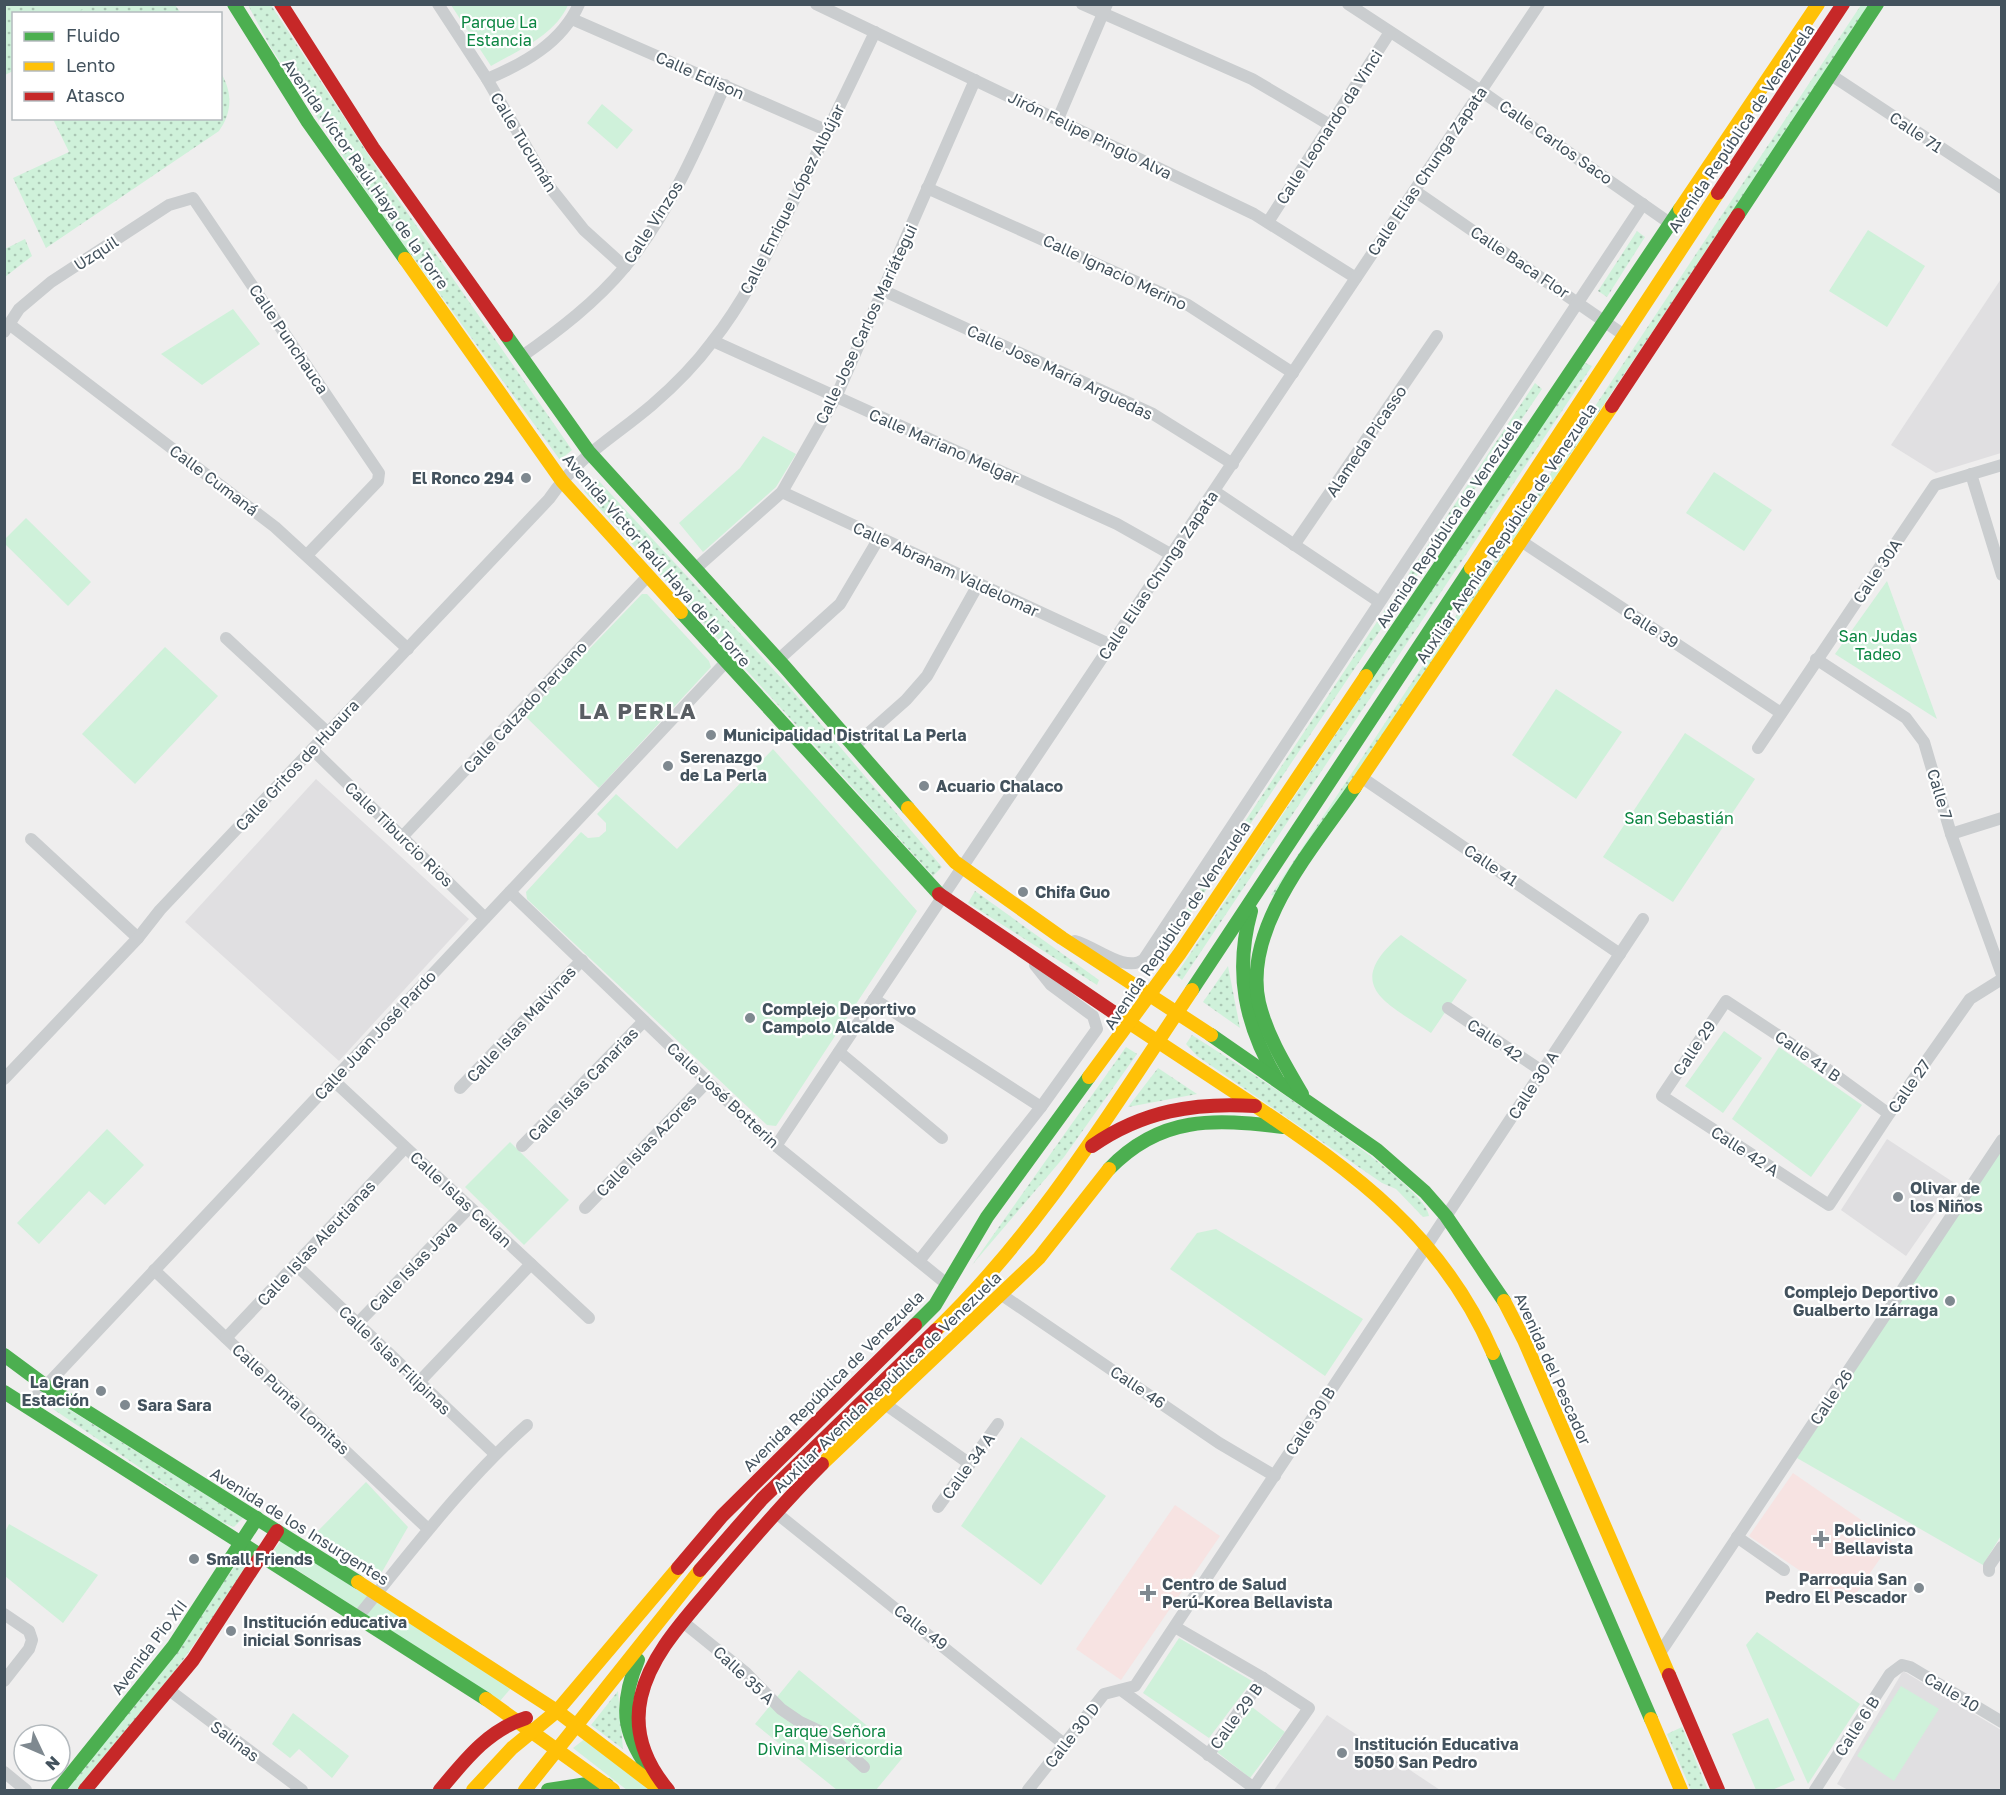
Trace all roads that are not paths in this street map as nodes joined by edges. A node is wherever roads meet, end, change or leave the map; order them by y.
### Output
1 (234, 4) edge
2 (281, 4) edge
3 (438, 4) edge
4 (579, 4) edge
5 (816, 4) edge
6 (1082, 4) edge
7 (1348, 4) edge
8 (1539, 4) edge
9 (1818, 4) edge
10 (1843, 4) edge
11 (1877, 4) edge
12 (1105, 9) edge
13 (572, 19) junction
14 (875, 32) junction
15 (1390, 32) junction
16 (1831, 75) junction
17 (486, 80) junction
18 (975, 80) junction
19 (725, 86) junction
20 (1482, 91) junction
21 (1058, 119) junction
22 (1330, 125) junction
23 (828, 131) junction
24 (927, 188) junction
25 (2001, 188) edge
26 (1415, 191) junction
27 (194, 198) joint
28 (1643, 204) junction
29 (1268, 222) junction
30 (1671, 224) junction
31 (625, 267) junction
32 (1356, 278) junction
33 (882, 290) junction
34 (1578, 302) junction
35 (1604, 321) junction
36 (7, 328) edge
37 (1624, 335) junction
38 (1437, 336) dead end
39 (713, 341) junction
40 (521, 357) junction
41 (1293, 373) junction
42 (836, 397) junction
43 (589, 452) junction
44 (1233, 464) junction
45 (2001, 465) edge
46 (1971, 474) junction
47 (562, 481) junction
48 (1214, 491) junction
49 (782, 492) junction
50 (879, 538) junction
51 (1521, 541) junction
52 (1294, 545) junction
53 (307, 555) junction
54 (1172, 555) junction
55 (695, 569) junction
56 (2001, 575) edge
57 (648, 576) junction
58 (979, 583) junction
59 (1378, 601) junction
60 (226, 638) dead end
61 (1111, 645) junction
62 (408, 649) junction
63 (1816, 659) junction
64 (778, 660) junction
65 (725, 663) junction
66 (1781, 713) junction
67 (327, 732) junction
68 (853, 747) junction
69 (1758, 748) dead end
70 (313, 750) junction
71 (1361, 777) junction
72 (2001, 818) edge
73 (1952, 834) junction
74 (402, 837) junction
75 (30, 839) dead end
76 (962, 869) junction
77 (1266, 879) junction
78 (510, 892) junction
79 (942, 898) junction
80 (485, 918) junction
81 (1643, 920) dead end
82 (138, 938) junction
83 (1062, 938) junction
84 (1620, 954) junction
85 (1027, 955) junction
86 (582, 960) junction
87 (2001, 977) edge
88 (1149, 995) junction
89 (874, 999) junction
90 (1726, 1001) joint
91 (1448, 1008) dead end
92 (1176, 1013) junction
93 (644, 1021) junction
94 (1130, 1023) junction
95 (1157, 1042) junction
96 (839, 1052) junction
97 (1542, 1071) junction
98 (4, 1079) edge
99 (1277, 1079) junction
100 (333, 1080) junction
101 (707, 1082) junction
102 (460, 1088) dead end
103 (1662, 1096) joint
104 (1306, 1099) junction
105 (1255, 1106) junction
106 (1041, 1107) junction
107 (1889, 1114) junction
108 (1289, 1128) junction
109 (942, 1138) dead end
110 (2001, 1140) edge
111 (522, 1146) dead end
112 (776, 1146) junction
113 (405, 1148) junction
114 (1081, 1156) junction
115 (1829, 1205) joint
116 (469, 1208) junction
117 (585, 1208) dead end
118 (1446, 1216) junction
119 (1428, 1244) junction
120 (919, 1262) junction
121 (531, 1264) junction
122 (296, 1265) junction
123 (154, 1270) junction
124 (948, 1285) junction
125 (1002, 1295) junction
126 (589, 1318) dead end
127 (357, 1324) junction
128 (226, 1338) junction
129 (4, 1355) edge
130 (419, 1382) junction
131 (46, 1386) junction
132 (4, 1392) edge
133 (885, 1404) junction
134 (26, 1407) junction
135 (527, 1425) dead end
136 (998, 1425) dead end
137 (495, 1454) junction
138 (970, 1464) junction
139 (1275, 1476) junction
140 (938, 1507) dead end
141 (775, 1512) junction
142 (257, 1518) junction
143 (428, 1528) junction
144 (277, 1531) junction
145 (1737, 1537) junction
146 (240, 1544) junction
147 (2001, 1546) edge
148 (261, 1557) junction
149 (1784, 1570) dead end
150 (1989, 1571) dead end
151 (214, 1586) junction
152 (377, 1594) junction
153 (234, 1598) junction
154 (4, 1614) edge
155 (356, 1619) junction
156 (683, 1622) junction
157 (1175, 1627) junction
158 (652, 1633) junction
159 (1659, 1653) junction
160 (1902, 1665) joint
161 (1263, 1678) junction
162 (4, 1681) edge
163 (169, 1690) junction
164 (1121, 1690) junction
165 (558, 1711) junction
166 (518, 1720) junction
167 (2001, 1722) edge
168 (578, 1726) junction
169 (531, 1729) junction
170 (1064, 1744) junction
171 (559, 1748) junction
172 (1208, 1755) junction
173 (864, 1767) dead end
174 (4, 1772) edge
175 (659, 1785) edge
176 (610, 1788) edge
177 (1253, 1789) edge
178 (26, 1791) edge
179 (58, 1791) edge
180 (85, 1791) edge
181 (302, 1791) edge
182 (440, 1791) edge
183 (473, 1791) edge
184 (525, 1791) edge
185 (548, 1791) edge
186 (668, 1791) edge
187 (1028, 1791) edge
188 (1681, 1791) edge
189 (1718, 1791) edge
190 (1815, 1791) edge

1 - 47 main road, Avenida Víctor Raúl Haya de la Torre
2 - 40 main road, Avenida Víctor Raúl Haya de la Torre
3 - 17 street, Calle Tucumán
4 - 13 street
5 - 14 street, Jirón Felipe Pinglo Alva
6 - 12 street
7 - 15 street, Calle Carlos Saco
8 - 20 street, Calle Elias Chunga Zapata
9 - 30 main road, Avenida República de Venezuela
10 - 37 main road, Avenida República de Venezuela
11 - 16 main road, Auxiliar Avenida República de Venezuela
12 - 21 street
12 - 22 street
13 - 17 street
13 - 19 street, Calle Edison
14 - 18 street, Jirón Felipe Pinglo Alva
14 - 23 street, Calle Enrique López Albújar
15 - 20 street, Calle Carlos Saco
15 - 22 street, Calle Leonardo da Vinci
16 - 25 street, Calle 71
16 - 51 main road, Auxiliar Avenida República de Venezuela
17 - 31 street, Calle Tucumán
18 - 21 street, Jirón Felipe Pinglo Alva
18 - 24 street, Calle Jose Carlos Mariátegui
19 - 23 street, Calle Edison
19 - 31 street, Calle Vinzos
20 - 26 street, Calle Elias Chunga Zapata
20 - 28 street, Calle Carlos Saco
21 - 29 street, Jirón Felipe Pinglo Alva
22 - 29 street, Calle Leonardo da Vinci
23 - 39 street, Calle Enrique López Albújar
24 - 33 street, Calle Jose Carlos Mariátegui
24 - 41 street, Calle Ignacio Merino
26 - 32 street, Calle Elias Chunga Zapata
26 - 34 street, Calle Baca Flor
27 - 36 street, Uzquil
27 - 53 street, Calle Punchauca
28 - 30 street, Calle Carlos Saco
28 - 34 street
29 - 32 street, Jirón Felipe Pinglo Alva
30 - 35 main road, Avenida República de Venezuela
31 - 40 street, Calle Vinzos
32 - 41 street, Calle Elias Chunga Zapata
33 - 42 street, Calle Jose Carlos Mariátegui
33 - 44 street, Calle Jose María Arguedas
34 - 35 street, Calle Baca Flor
34 - 59 street
35 - 37 street, Calle Baca Flor
35 - 88 main road, Avenida República de Venezuela
36 - 53 street, Calle Cumaná
37 - 77 main road, Avenida República de Venezuela
38 - 52 street, Alameda Picasso
39 - 42 street, Calle Mariano Melgar
39 - 43 street, Calle Enrique López Albújar
40 - 43 main road, Avenida Víctor Raúl Haya de la Torre
41 - 44 street, Calle Elias Chunga Zapata
42 - 49 street, Calle Jose Carlos Mariátegui
42 - 54 street, Calle Mariano Melgar
43 - 47 street, Calle Gritos de Huaura
43 - 55 main road, Avenida Víctor Raúl Haya de la Torre
44 - 48 street, Calle Elias Chunga Zapata
45 - 46 street, Calle 30A
46 - 56 street
46 - 63 street, Calle 30A
47 - 57 main road, Avenida Víctor Raúl Haya de la Torre
47 - 62 street, Calle Gritos de Huaura
48 - 52 street
48 - 54 street, Calle Elias Chunga Zapata
49 - 50 street, Calle Abraham Valdelomar
49 - 55 street, Calle Jose Carlos Mariátegui
50 - 58 street, Calle Abraham Valdelomar
50 - 64 street
51 - 66 street, Calle 39
51 - 71 main road, Auxiliar Avenida República de Venezuela
52 - 59 street
53 - 62 street, Calle Cumaná
54 - 61 street, Calle Elias Chunga Zapata
55 - 64 main road, Avenida Víctor Raúl Haya de la Torre
57 - 65 main road, Avenida Víctor Raúl Haya de la Torre
57 - 74 street, Calle Calzado Peruano
58 - 61 street, Calle Abraham Valdelomar
58 - 68 street
59 - 83 street
60 - 67 street
61 - 76 street, Calle Elias Chunga Zapata
62 - 67 street, Calle Gritos de Huaura
63 - 66 street, Calle 30A
63 - 73 street, Calle 7
64 - 68 main road, Avenida Víctor Raúl Haya de la Torre
65 - 78 street, Calle Juan José Pardo
65 - 79 main road, Avenida Víctor Raúl Haya de la Torre
66 - 69 street, Calle 30A
67 - 70 street, Calle Gritos de Huaura
68 - 76 main road, Avenida Víctor Raúl Haya de la Torre
70 - 74 street, Calle Tiburcio Rios
70 - 82 street, Calle Gritos de Huaura
71 - 84 street, Calle 41
71 - 104 main road, Auxiliar Avenida República de Venezuela
72 - 73 street
73 - 87 street, Calle 7
74 - 80 street, Calle Tiburcio Rios
75 - 82 street
76 - 79 street, Calle Elias Chunga Zapata
76 - 83 main road, Avenida Víctor Raúl Haya de la Torre
77 - 92 main road, Avenida República de Venezuela
77 - 99 main road
78 - 80 street, Calle Juan José Pardo
78 - 86 street, Calle José Botterin
79 - 85 main road, Avenida Víctor Raúl Haya de la Torre
79 - 89 street, Calle Elias Chunga Zapata
80 - 100 street, Calle Juan José Pardo
81 - 84 street
82 - 98 street, Calle Gritos de Huaura
83 - 88 main road, Avenida Víctor Raúl Haya de la Torre
84 - 97 street, Calle 30 A
85 - 94 main road, Avenida Víctor Raúl Haya de la Torre
85 - 106 street
86 - 93 street, Calle José Botterin
86 - 102 street, Calle Islas Malvinas
87 - 107 street, Calle 27
88 - 92 main road, Avenida Víctor Raúl Haya de la Torre
88 - 94 main road, Avenida República de Venezuela
89 - 96 street, Calle Elias Chunga Zapata
89 - 106 street
90 - 103 street, Calle 29
90 - 107 street, Calle 41 B
91 - 97 street, Calle 42
92 - 95 main road, Avenida República de Venezuela
92 - 99 main road, Avenida del Pescador
93 - 101 street, Calle José Botterin
93 - 111 street, Calle Islas Canarias
94 - 95 main road, Avenida Víctor Raúl Haya de la Torre
94 - 124 main road, Avenida República de Venezuela
95 - 105 main road
95 - 114 main road, Avenida República de Venezuela
96 - 109 street
96 - 112 street, Calle Elias Chunga Zapata
97 - 118 street, Calle 30 A
99 - 104 main road, Avenida del Pescador
100 - 113 street, Calle Islas Ceilan
100 - 123 street, Calle Juan José Pardo
101 - 112 street, Calle José Botterin
101 - 117 street, Calle Islas Azores
103 - 115 street, Calle 42 A
104 - 118 main road, Avenida del Pescador
105 - 108 main road
105 - 114 main road
106 - 120 street
107 - 115 street, Calle 27
108 - 119 main road
108 - 125 main road, Auxiliar Avenida República de Venezuela
110 - 145 street, Calle 26
112 - 120 street, Calle José Botterin
113 - 116 street, Calle Islas Ceilan
113 - 122 street, Calle Islas Aleutianas
114 - 158 main road, Avenida República de Venezuela
116 - 121 street, Calle Islas Ceilan
116 - 127 street, Calle Islas Java
118 - 119 street, Calle 30 B
118 - 159 main road, Avenida del Pescador
119 - 139 street, Calle 30 B
119 - 188 main road
120 - 124 street, Calle José Botterin
121 - 126 street, Calle Islas Ceilan
121 - 130 street
122 - 127 street, Calle Islas Filipinas
122 - 128 street, Calle Islas Aleutianas
123 - 128 street, Calle Punta Lomitas
123 - 131 street, Calle Juan José Pardo
124 - 165 main road, Avenida República de Venezuela
125 - 133 main road, Auxiliar Avenida República de Venezuela
125 - 139 street, Calle 46
127 - 130 street, Calle Islas Filipinas
128 - 143 street, Calle Punta Lomitas
129 - 131 main road, Avenida de los Insurgentes
130 - 137 street, Calle Islas Filipinas
131 - 134 street, Calle Juan José Pardo
131 - 142 main road, Avenida de los Insurgentes
132 - 134 main road
133 - 138 street
133 - 141 main road, Auxiliar Avenida República de Venezuela
134 - 146 main road
135 - 137 street
136 - 138 street, Calle 34 A
137 - 143 street
138 - 140 street, Calle 34 A
139 - 157 street, Calle 30 B
141 - 156 main road, Auxiliar Avenida República de Venezuela
141 - 170 street, Calle 49
142 - 144 main road, Avenida de los Insurgentes
142 - 146 main road, Avenida Pio XII
143 - 152 street
144 - 148 main road
144 - 152 main road, Avenida de los Insurgentes
145 - 149 street
145 - 159 street, Calle 26
146 - 148 main road
146 - 151 main road, Avenida Pio XII
147 - 150 street
148 - 153 main road
148 - 155 main road
151 - 153 main road
151 - 179 main road, Avenida Pio XII
152 - 155 street
152 - 165 main road, Avenida de los Insurgentes
153 - 163 main road
154 - 162 street
155 - 166 main road
156 - 173 street, Calle 35 A
156 - 175 main road, Auxiliar Avenida República de Venezuela
157 - 161 street
157 - 164 street, Calle 30 D
158 - 168 main road, Avenida República de Venezuela
158 - 175 main road
159 - 189 main road, Avenida del Pescador
160 - 167 street, Calle 10
160 - 190 street, Calle 6 B
161 - 172 street, Calle 29 B
161 - 177 street
163 - 180 main road
163 - 181 street, Salinas
164 - 170 street, Calle 30 D
164 - 172 street
165 - 166 main road
165 - 168 main road, Avenida de los Insurgentes
165 - 169 main road, Avenida República de Venezuela
166 - 169 main road
166 - 182 main road
168 - 171 main road, Avenida República de Venezuela
168 - 175 main road, Avenida de los Insurgentes
169 - 171 main road
169 - 183 main road, Avenida República de Venezuela
170 - 187 street, Calle 30 D
171 - 176 main road
171 - 184 main road, Avenida República de Venezuela
172 - 177 street
174 - 178 street
175 - 186 main road, Auxiliar Avenida República de Venezuela
176 - 185 main road

